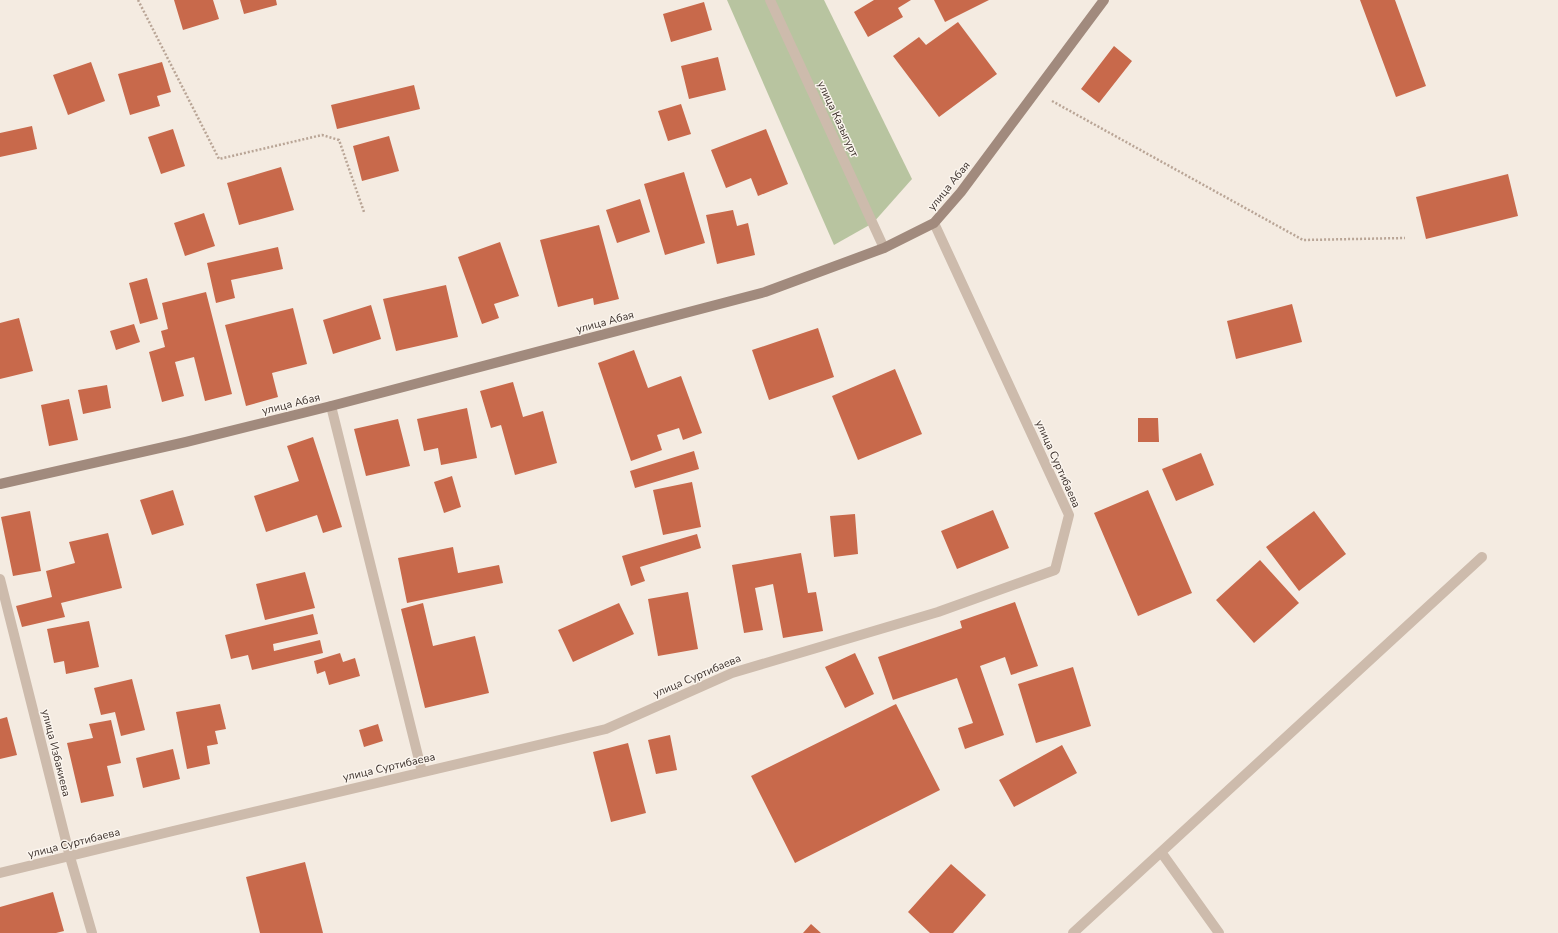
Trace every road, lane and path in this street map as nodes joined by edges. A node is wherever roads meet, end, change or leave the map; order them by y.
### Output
1 (138, 0) edge
2 (770, 0) edge
3 (1104, 0) edge
4 (1036, 92) junction
5 (364, 212) dead end
6 (934, 223) junction
7 (1405, 238) dead end
8 (884, 248) junction
9 (331, 406) junction
10 (0, 484) edge
11 (1482, 557) dead end
12 (0, 579) edge
13 (422, 772) junction
14 (1161, 852) junction
15 (70, 857) junction
16 (0, 873) edge
17 (92, 933) edge
18 (1073, 933) edge
19 (1219, 933) edge

1 - 5 path
2 - 8 street, улица Казыгурт
3 - 4 street, улица Абая
4 - 6 street, улица Абая
4 - 7 path
6 - 8 street, улица Абая
6 - 13 street, улица Суртибаева
8 - 9 street, улица Абая
9 - 10 street, улица Абая
9 - 13 street
11 - 14 street
12 - 15 street, улица Избакиева
13 - 15 street, улица Суртибаева
14 - 18 street
14 - 19 street
15 - 16 street, улица Суртибаева
15 - 17 street, улица Избакиева

